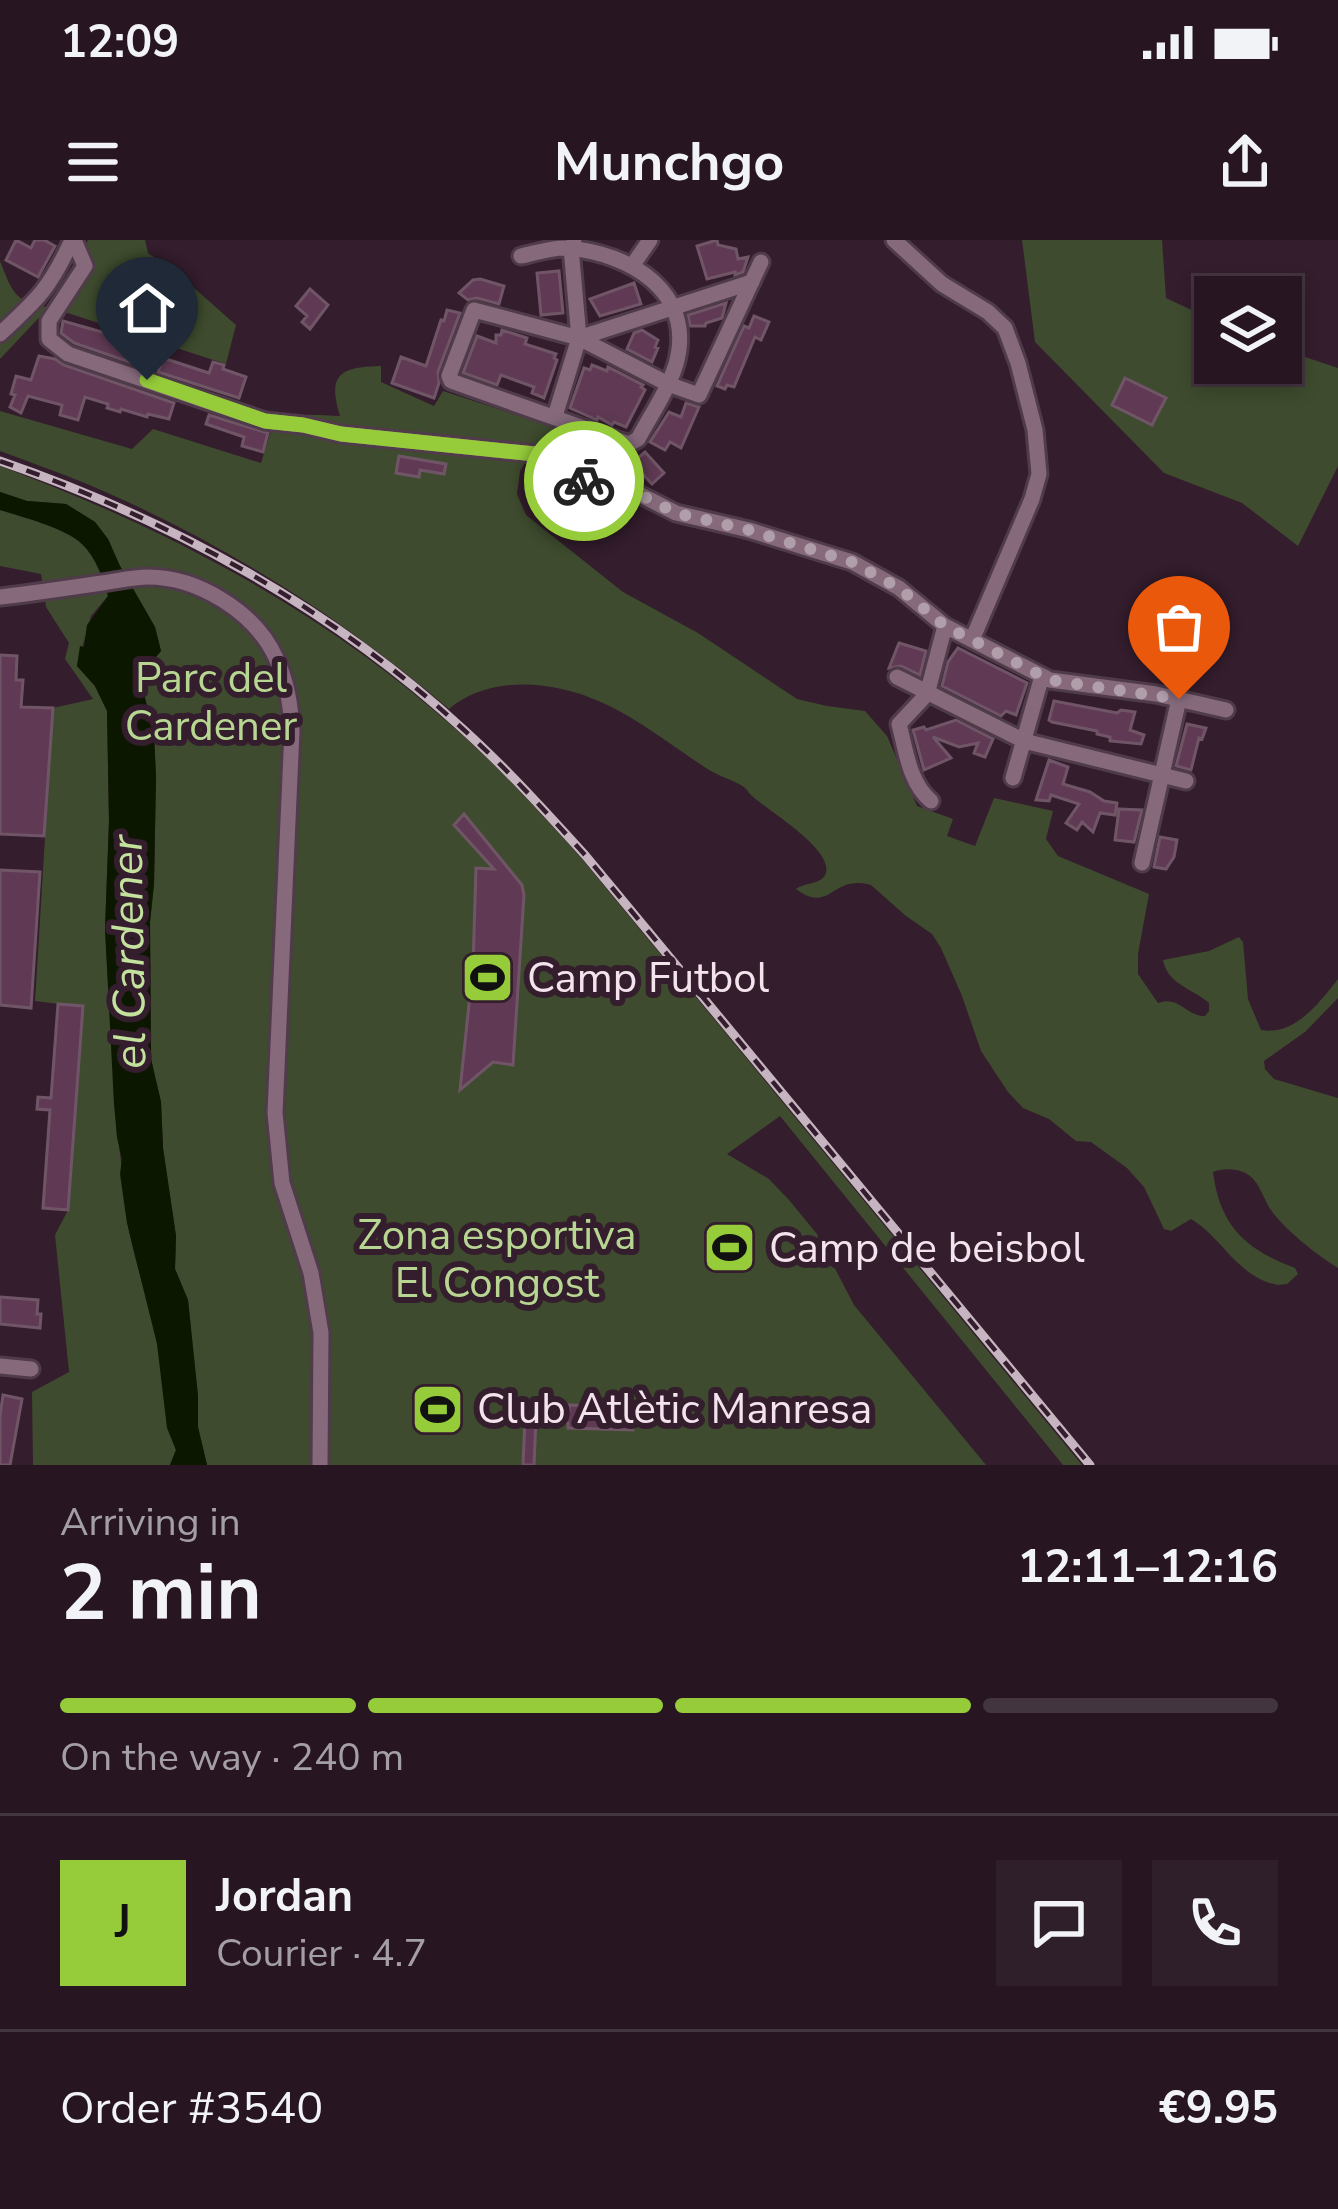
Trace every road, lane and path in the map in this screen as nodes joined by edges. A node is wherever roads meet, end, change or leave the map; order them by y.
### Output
1 (73, 240) edge
2 (650, 240) edge
3 (894, 240) edge
4 (573, 244) edge
5 (521, 256) dead end
6 (761, 262) dead end
7 (632, 266) junction
8 (752, 282) junction
9 (672, 308) junction
10 (0, 334) edge
11 (579, 338) junction
12 (668, 384) junction
13 (555, 416) junction
14 (0, 597) edge
15 (945, 626) junction
16 (972, 640) junction
17 (1042, 676) junction
18 (897, 677) dead end
19 (927, 694) junction
20 (1179, 699) junction
21 (1226, 710) dead end
22 (1024, 741) junction
23 (1161, 775) junction
24 (1013, 778) dead end
25 (1186, 781) dead end
26 (931, 801) dead end
27 (1142, 863) dead end
28 (0, 1366) edge
29 (31, 1369) dead end
30 (320, 1465) edge

1 - 10 street
1 - 15 street
2 - 7 street
3 - 16 street
4 - 5 street
4 - 7 street
4 - 11 street
6 - 8 street
7 - 9 street
8 - 9 street
8 - 12 street
9 - 11 street
9 - 12 street
11 - 12 street
11 - 13 street
11 - 13 street
12 - 13 street
14 - 30 street
15 - 16 street
15 - 19 street
16 - 17 street
17 - 20 street
17 - 22 street
18 - 19 street
19 - 22 street
19 - 26 street
20 - 21 street
20 - 23 street
22 - 23 street
22 - 24 street
23 - 25 street
23 - 27 street
28 - 29 street

